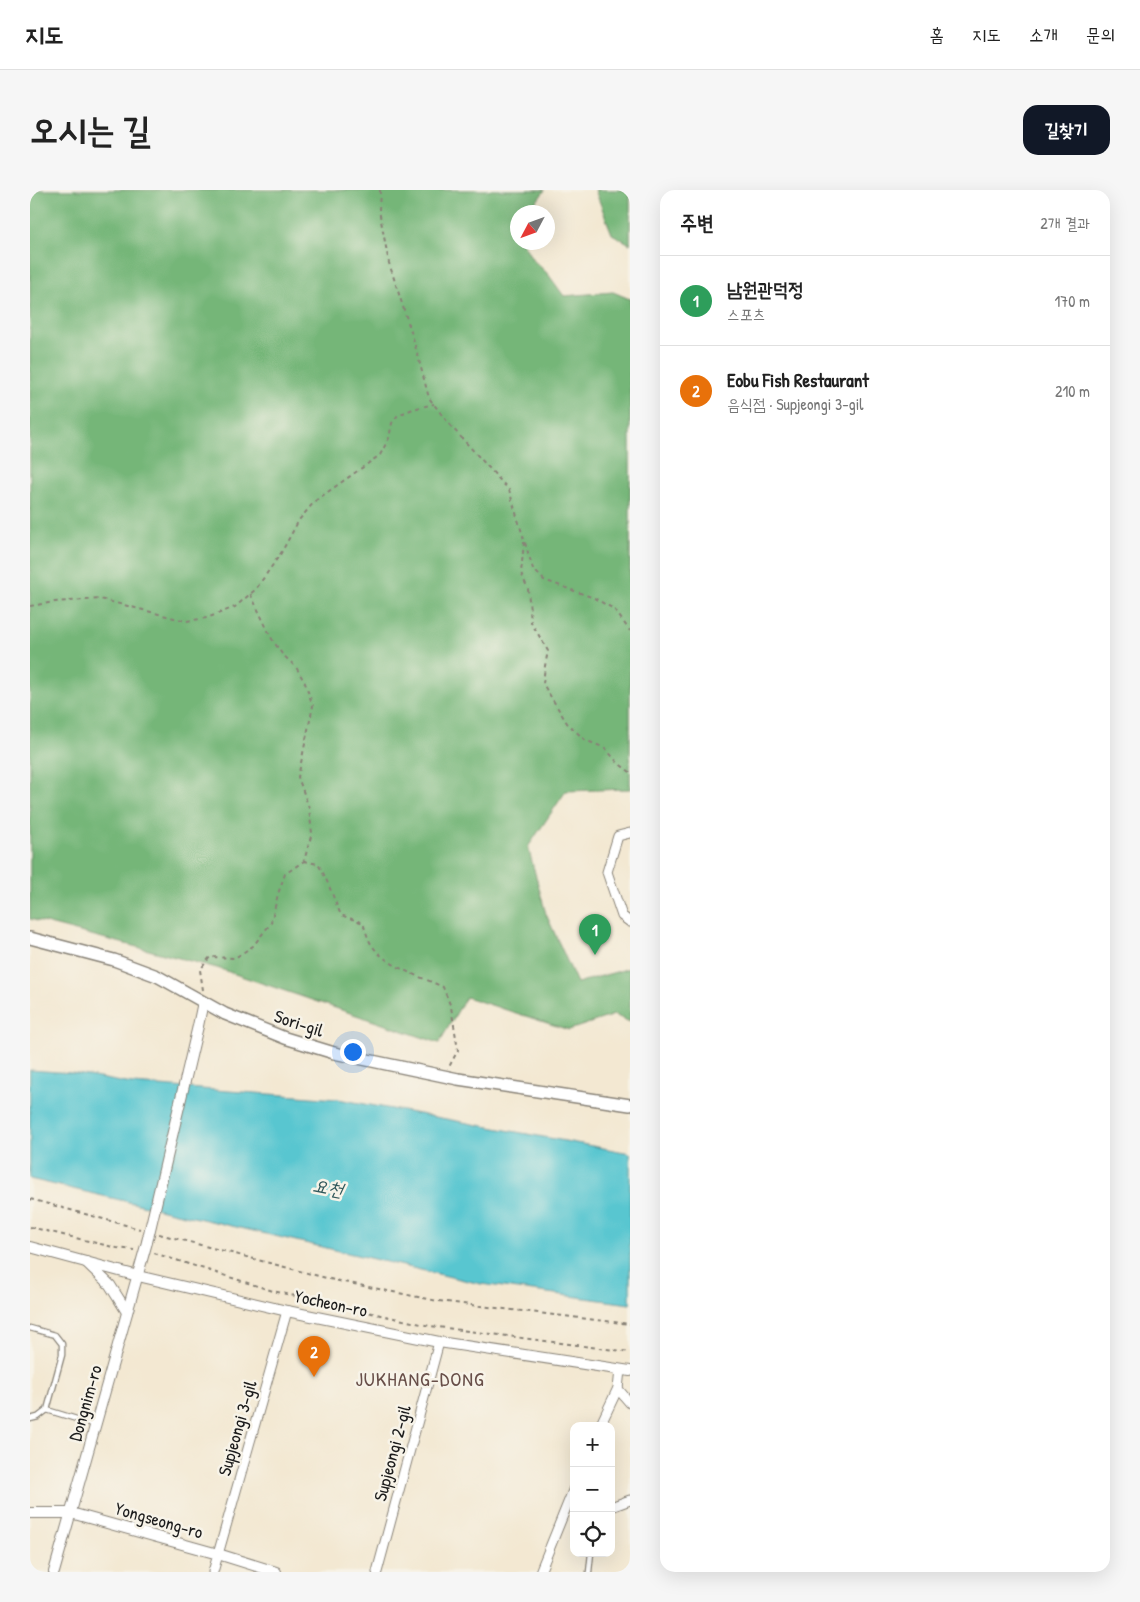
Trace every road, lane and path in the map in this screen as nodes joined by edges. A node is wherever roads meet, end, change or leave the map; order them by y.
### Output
1 (380, 190) edge
2 (434, 404) junction
3 (524, 539) junction
4 (250, 594) junction
5 (30, 606) edge
6 (630, 631) edge
7 (630, 772) edge
8 (630, 833) edge
9 (304, 861) junction
10 (630, 922) edge
11 (30, 938) edge
12 (203, 1002) junction
13 (449, 1077) junction
14 (630, 1105) edge
15 (30, 1199) edge
16 (30, 1228) edge
17 (146, 1230) dead end
18 (154, 1233) dead end
19 (146, 1246) junction
20 (30, 1247) edge
21 (85, 1261) junction
22 (138, 1276) junction
23 (287, 1311) junction
24 (127, 1312) junction
25 (630, 1324) edge
26 (30, 1328) edge
27 (439, 1342) junction
28 (630, 1352) edge
29 (625, 1371) edge
30 (618, 1388) junction
31 (630, 1403) edge
32 (47, 1410) junction
33 (30, 1419) edge
34 (602, 1422) edge
35 (96, 1425) junction
36 (570, 1498) edge
37 (630, 1500) edge
38 (615, 1506) edge
39 (30, 1513) edge
40 (71, 1513) junction
41 (570, 1515) edge
42 (563, 1516) junction
43 (218, 1554) junction
44 (591, 1557) edge
45 (54, 1572) edge
46 (213, 1572) edge
47 (276, 1572) edge
48 (377, 1572) edge
49 (540, 1572) edge
50 (589, 1572) edge

1 - 2 path
2 - 3 path
2 - 4 path
3 - 6 path
3 - 7 path
4 - 5 path
4 - 9 path
8 - 10 street
9 - 12 path
9 - 13 path
11 - 12 main road, Sori-gil
12 - 13 main road, Sori-gil
12 - 19 street, Dongnim-ro, bridge
13 - 14 main road, Sori-gil
15 - 17 path
16 - 19 path
18 - 25 path
19 - 22 street, Dongnim-ro
19 - 28 path
20 - 21 street, Yocheon-ro
21 - 22 street, Yocheon-ro
21 - 24 street
22 - 23 street, Yocheon-ro
22 - 24 street, Dongnim-ro
23 - 27 street, Yocheon-ro
23 - 43 street, Supjeongi 3-gil
24 - 35 street, Dongnim-ro
26 - 32 lane
27 - 29 street, Yocheon-ro
27 - 48 street, Supjeongi 2-gil
29 - 30 street
30 - 31 street
30 - 34 street
32 - 33 lane
32 - 35 lane
35 - 40 street, Dongnim-ro
36 - 42 street
37 - 38 street
39 - 40 street, Yongseong-ro
40 - 43 street, Yongseong-ro
40 - 45 street, Dongnim-ro
41 - 42 street
42 - 49 street
43 - 46 street, Supjeongi 3-gil
43 - 47 street, Yongseong-ro
44 - 50 lane

